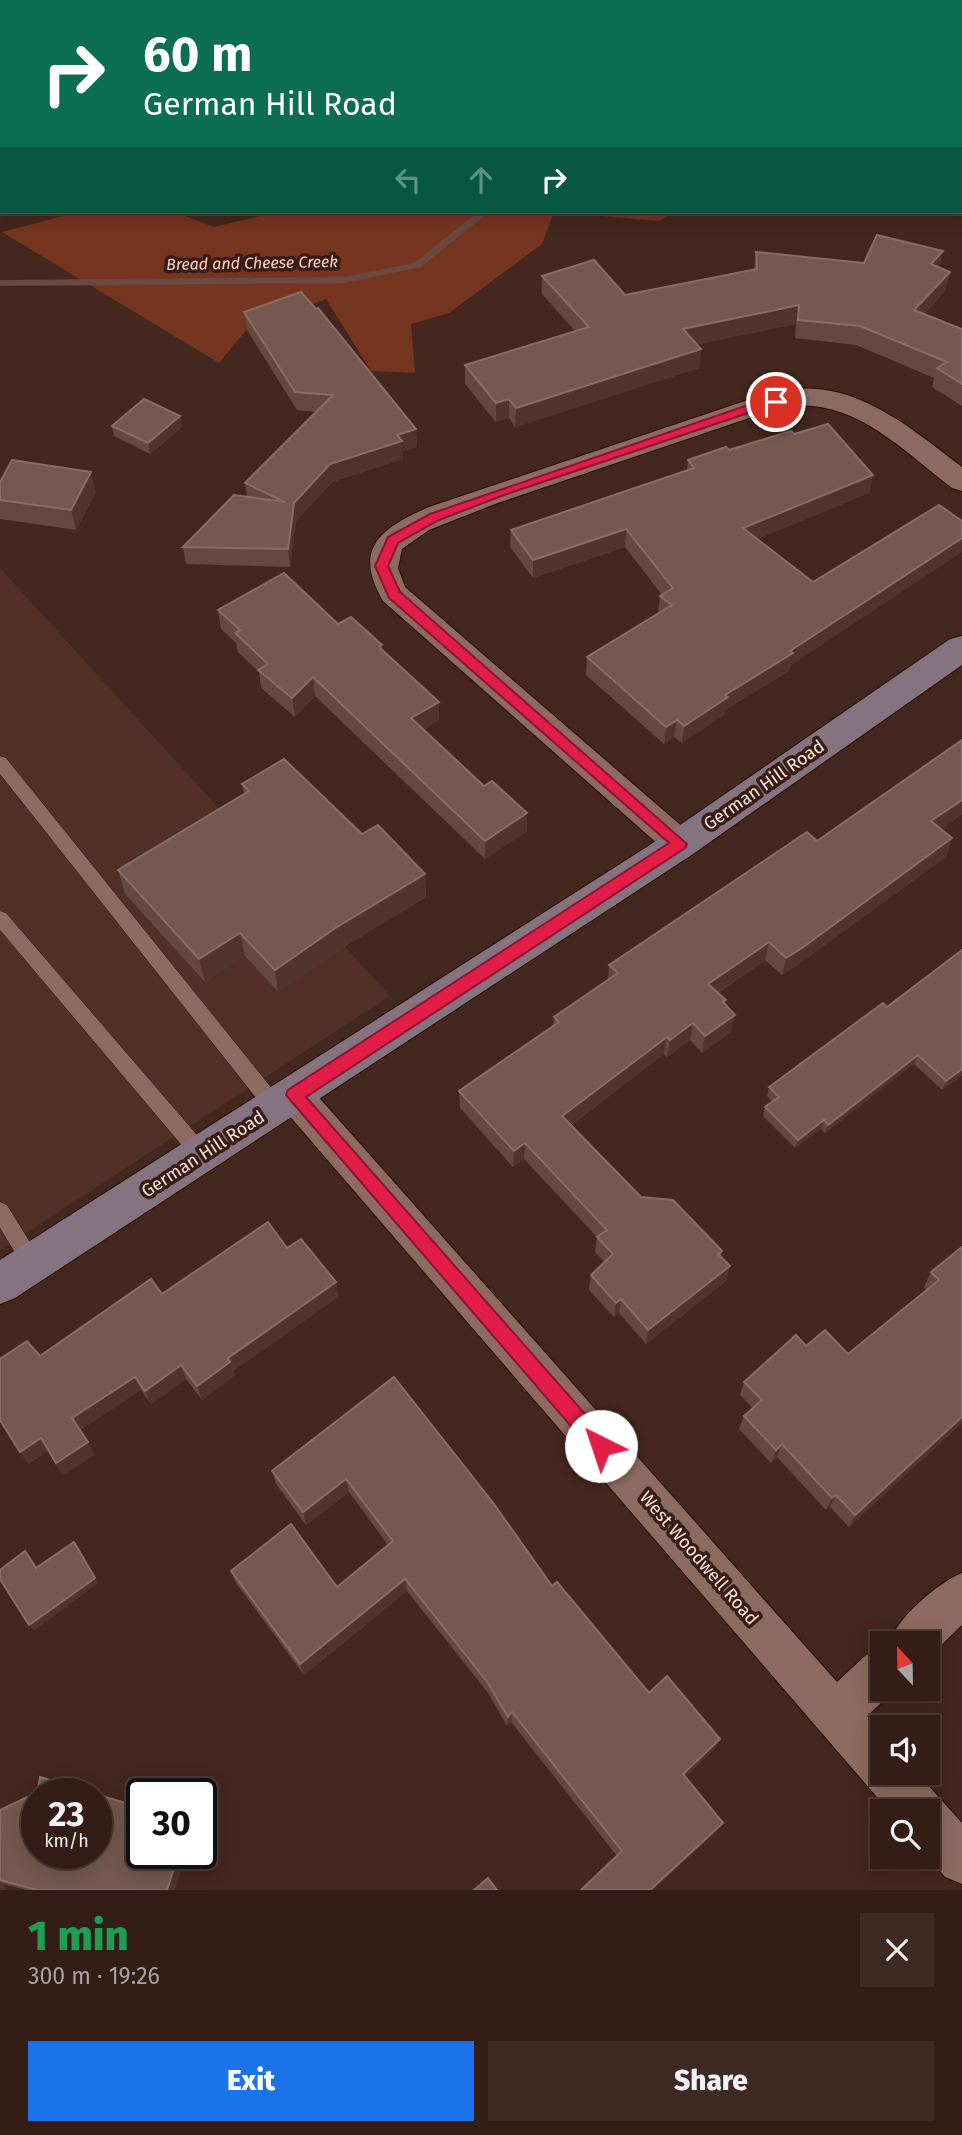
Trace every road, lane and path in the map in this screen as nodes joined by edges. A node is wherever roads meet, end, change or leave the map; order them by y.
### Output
1 (962, 481) edge
2 (962, 648) edge
3 (0, 761) edge
4 (680, 844) junction
5 (0, 918) edge
6 (285, 1101) junction
7 (202, 1155) junction
8 (0, 1211) edge
9 (32, 1263) junction
10 (0, 1284) edge
11 (962, 1595) edge
12 (924, 1631) edge
13 (870, 1682) edge
14 (835, 1714) junction
15 (870, 1754) edge
16 (897, 1785) edge
17 (909, 1799) edge
18 (940, 1834) edge
19 (962, 1860) edge

1 - 4 street
2 - 4 street, German Hill Road
3 - 6 lane
4 - 6 street, German Hill Road
5 - 7 lane
6 - 7 street, German Hill Road
6 - 14 street, West Woodwell Road
7 - 9 street, German Hill Road
8 - 9 lane
9 - 10 street, German Hill Road
11 - 12 street
13 - 14 street
14 - 15 street, West Woodwell Road
16 - 17 street
18 - 19 street

